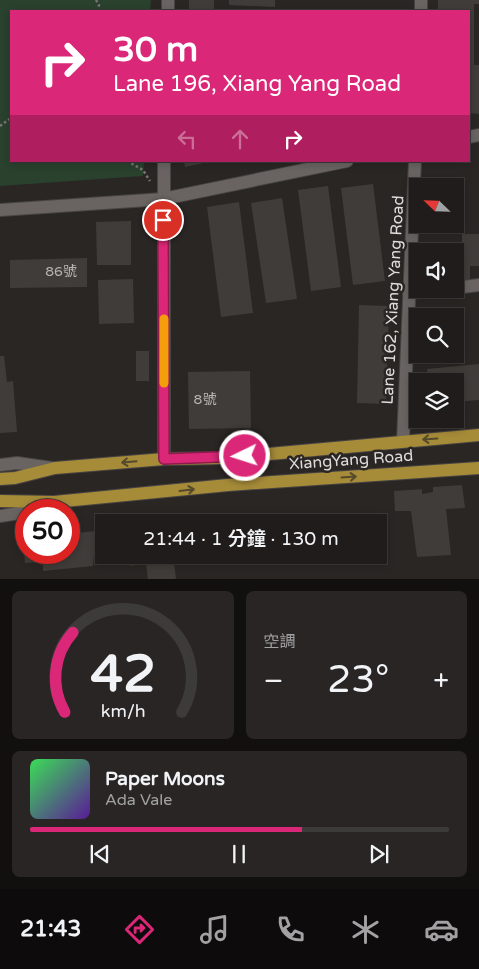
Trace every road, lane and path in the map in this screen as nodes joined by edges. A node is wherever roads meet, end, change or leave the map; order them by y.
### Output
1 (130, 162) edge
2 (164, 162) edge
3 (343, 162) edge
4 (416, 162) edge
5 (163, 199) junction
6 (0, 210) edge
7 (412, 243) edge
8 (479, 285) edge
9 (464, 287) edge
10 (409, 293) edge
11 (479, 435) edge
12 (403, 441) junction
13 (164, 459) junction
14 (0, 465) edge
15 (54, 468) junction
16 (479, 468) edge
17 (0, 479) edge
18 (80, 499) edge
19 (15, 500) edge
20 (0, 501) edge
21 (15, 514) edge
22 (0, 516) edge

1 - 5 path
2 - 5 street
3 - 5 street
4 - 7 street, Lane 162, Xiang Yang Road
5 - 6 street
5 - 13 street
8 - 9 street
10 - 12 street, Lane 162, Xiang Yang Road
11 -> 12 main road, XiangYang Road
12 - 13 main road, XiangYang Road
13 -> 15 main road, XiangYang Road
14 - 15 street
15 - 17 main road, XiangYang Road
18 -> 16 main road, XiangYang Road
19 - 20 main road, XiangYang Road
21 - 22 street

